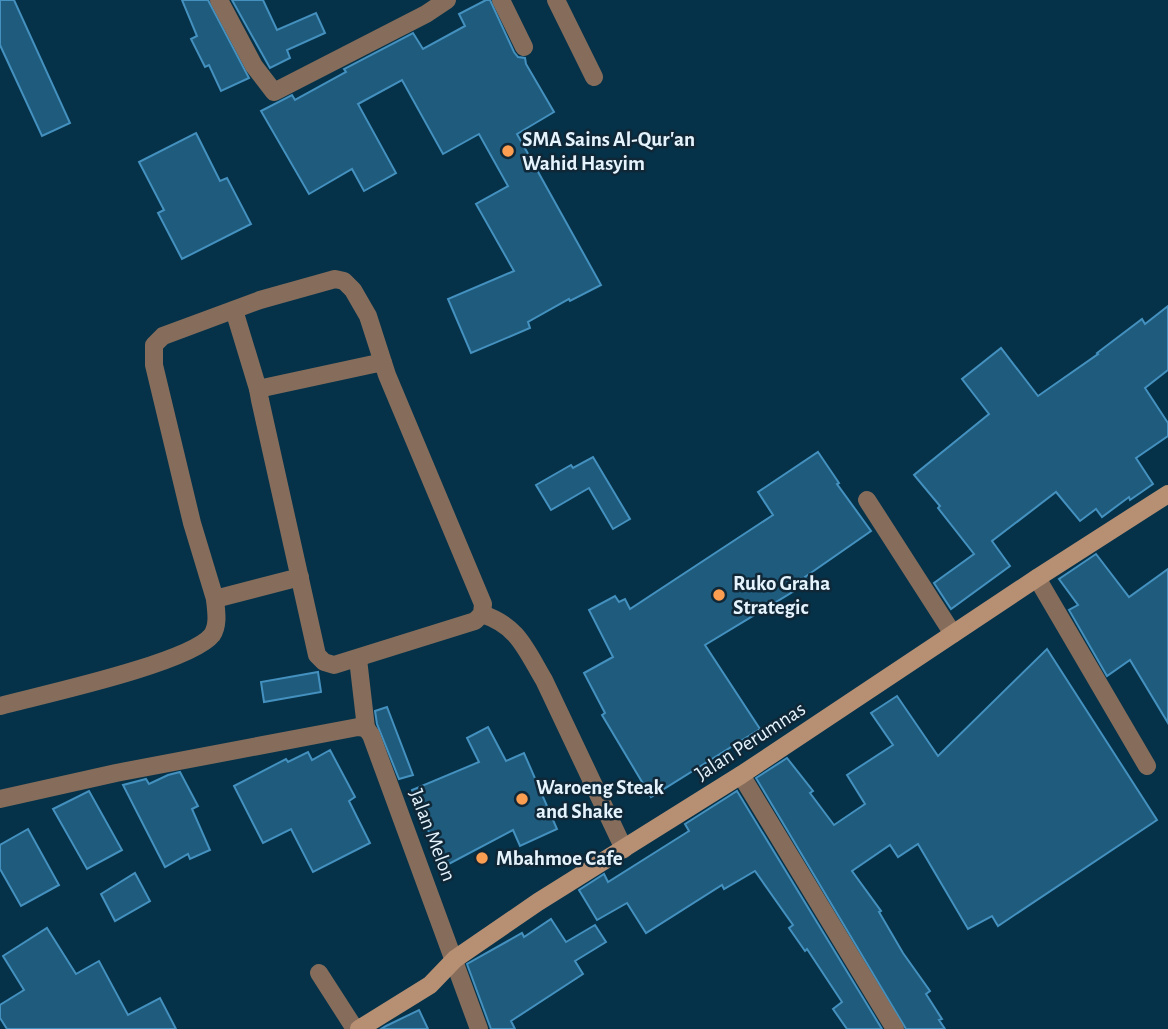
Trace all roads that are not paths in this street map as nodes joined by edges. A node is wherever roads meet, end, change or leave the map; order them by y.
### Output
1 (219, 0) edge
2 (447, 0) edge
3 (501, 0) edge
4 (556, 0) edge
5 (524, 47) dead end
6 (594, 77) dead end
7 (234, 310) junction
8 (383, 362) junction
9 (258, 389) junction
10 (1168, 494) edge
11 (867, 500) dead end
12 (300, 577) junction
13 (1037, 578) junction
14 (215, 598) junction
15 (482, 614) junction
16 (953, 635) junction
17 (358, 659) junction
18 (0, 706) edge
19 (366, 728) junction
20 (1147, 766) dead end
21 (741, 775) junction
22 (0, 799) edge
23 (624, 849) junction
24 (455, 959) junction
25 (319, 973) dead end
26 (357, 1029) edge
27 (480, 1029) edge
28 (895, 1029) edge

1 - 2 street
3 - 5 street
4 - 6 street
7 - 8 street
7 - 9 street
7 - 14 street
8 - 9 street
8 - 15 street
9 - 12 street
10 - 13 street, Jalan Perumnas
11 - 16 street
12 - 14 street
12 - 17 street
13 - 16 street, Jalan Perumnas
13 - 20 street
14 - 18 street
15 - 17 street
15 - 23 street
16 - 21 street, Jalan Perumnas
17 - 19 street, Jalan Melon
19 - 22 street
19 - 24 street, Jalan Melon
21 - 23 street, Jalan Perumnas
21 - 28 street
23 - 24 street, Jalan Perumnas
24 - 26 street, Jalan Perumnas
24 - 27 street, Jalan Melon
25 - 26 street

